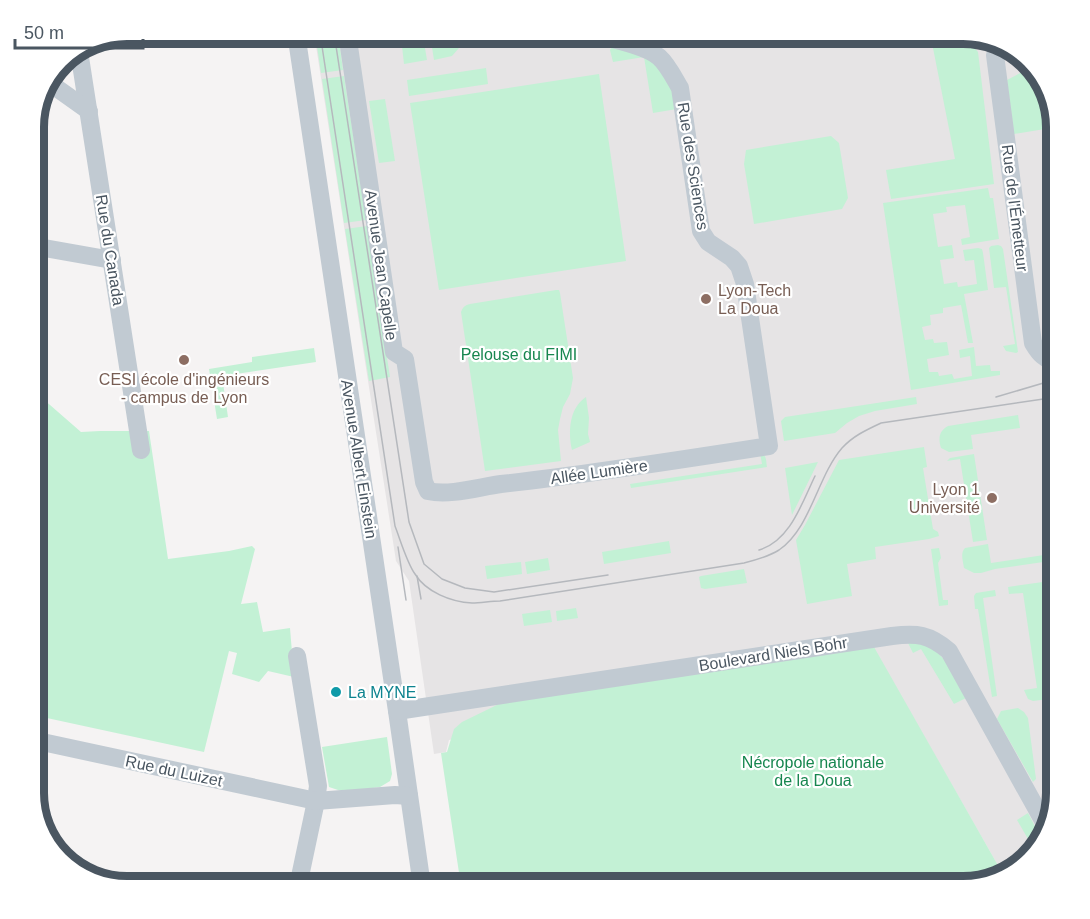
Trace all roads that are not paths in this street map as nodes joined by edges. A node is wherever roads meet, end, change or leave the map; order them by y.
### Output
1 (298, 44) edge
2 (349, 44) edge
3 (628, 44) edge
4 (999, 52) edge
5 (80, 58) edge
6 (54, 86) edge
7 (89, 111) junction
8 (44, 248) edge
9 (112, 260) junction
10 (1046, 358) edge
11 (769, 446) joint
12 (141, 450) dead end
13 (428, 491) joint
14 (297, 656) dead end
15 (397, 711) junction
16 (44, 742) edge
17 (409, 795) junction
18 (316, 801) junction
19 (1042, 819) edge
20 (300, 876) edge
21 (421, 876) edge

1 - 15 street, Avenue Albert Einstein
2 - 13 street, Avenue Jean Capelle
3 - 11 street, Rue des Sciences
4 - 10 street, Rue de l'Émetteur
5 - 7 street, Rue du Canada
6 - 7 street
7 - 9 street, Rue du Canada
8 - 9 street
9 - 12 street, Rue du Canada
11 - 13 street, Allée Lumière
14 - 18 street
15 - 17 street, Avenue Albert Einstein
15 - 19 street, Boulevard Niels Bohr
16 - 18 street, Rue du Luizet
17 - 18 street, Rue du Luizet
17 - 21 street, Avenue Albert Einstein
18 - 20 street

